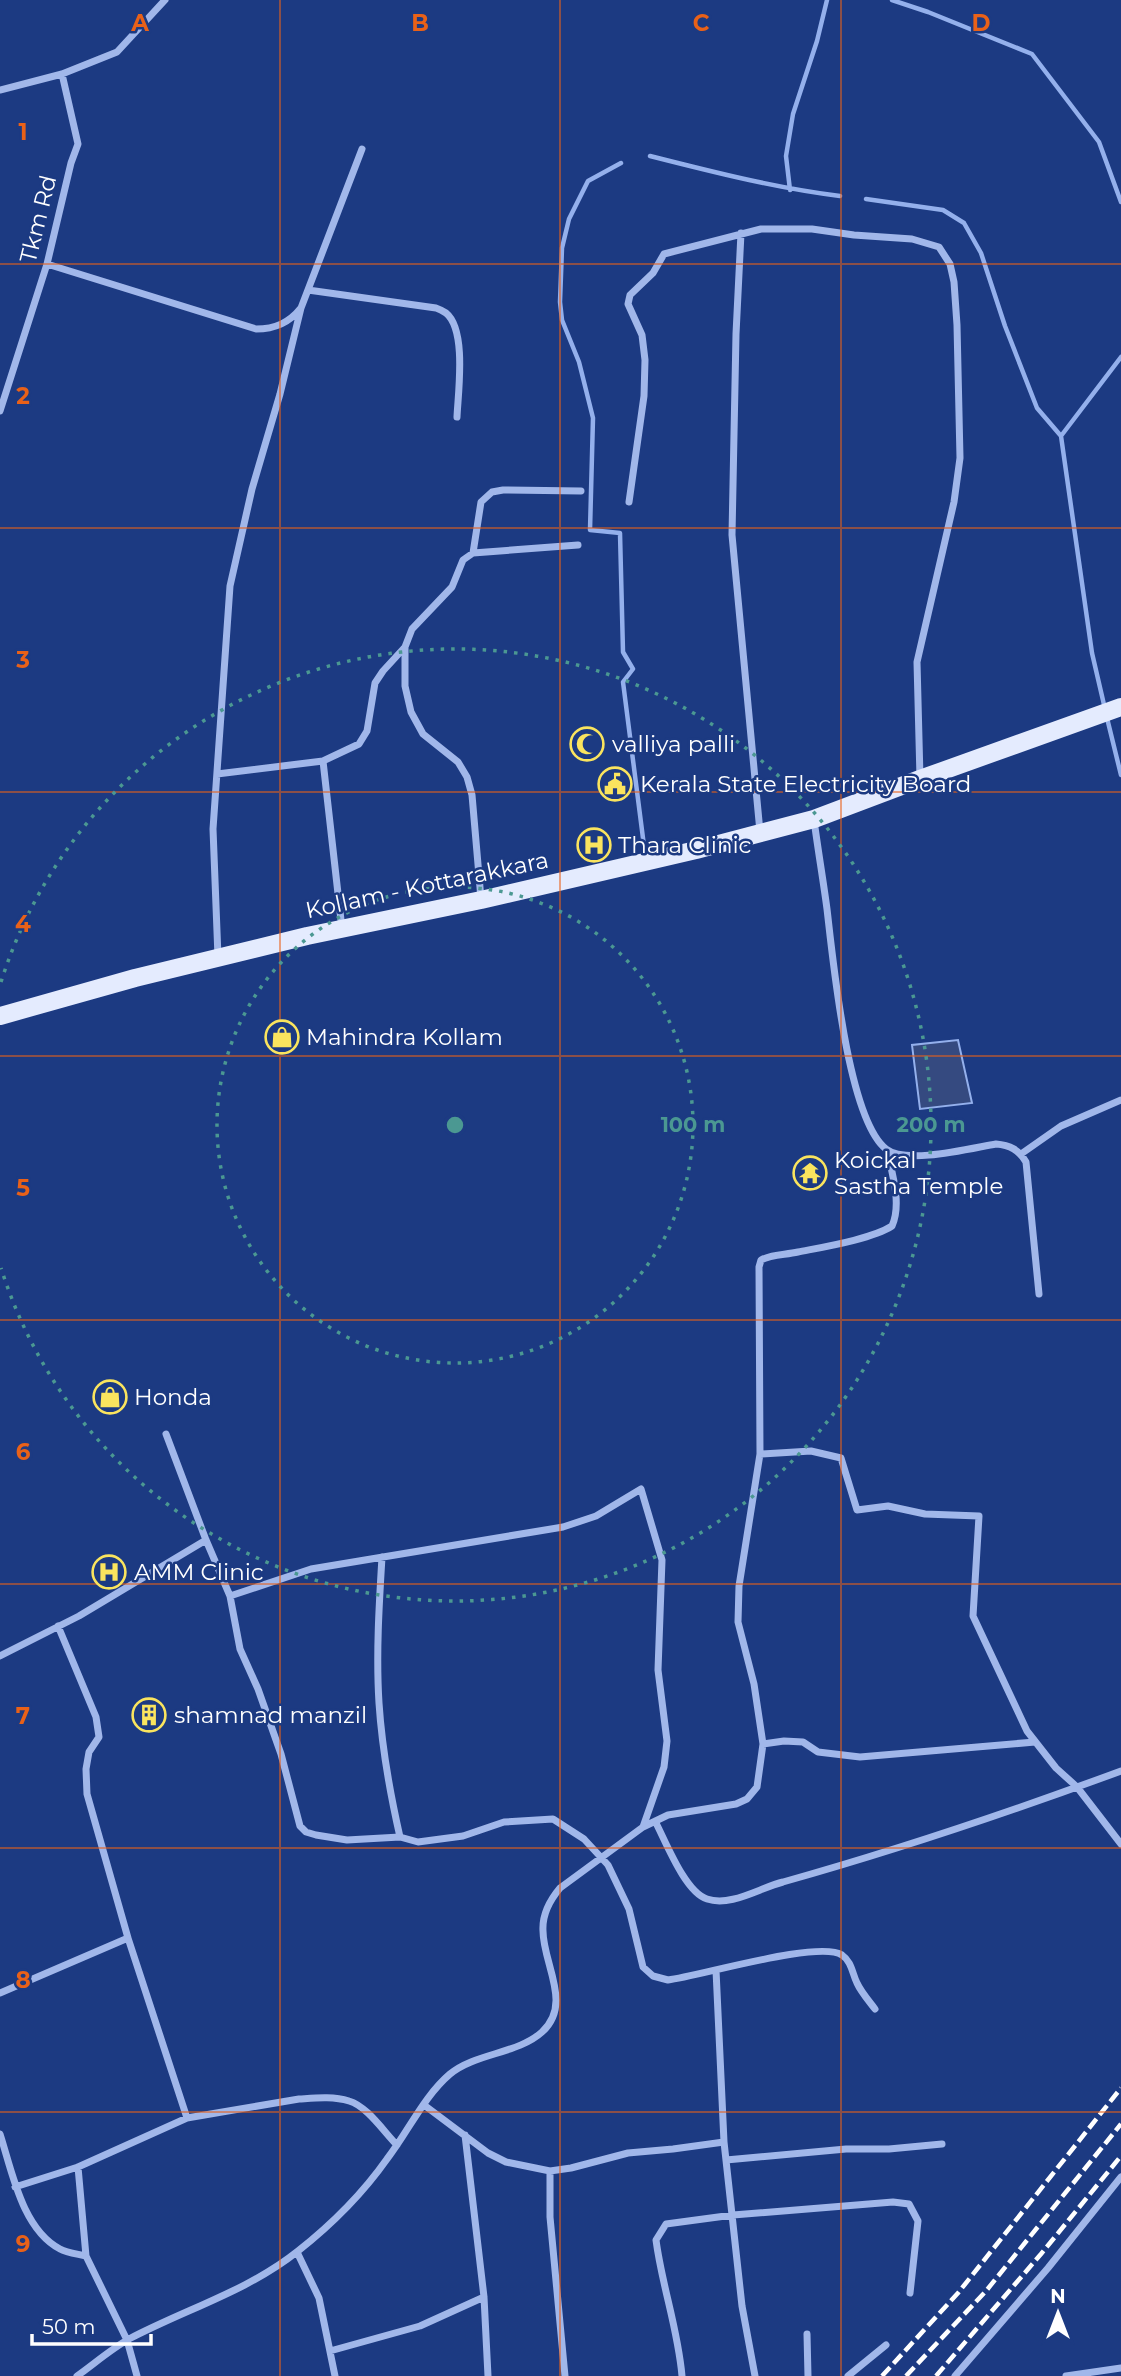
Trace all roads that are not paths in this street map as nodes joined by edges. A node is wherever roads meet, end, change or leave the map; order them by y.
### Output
1 (165, 0) edge
2 (62, 75) junction
3 (0, 90) edge
4 (362, 149) dead end
5 (741, 233) junction
6 (47, 264) junction
7 (308, 290) junction
8 (301, 308) junction
9 (0, 411) edge
10 (457, 417) dead end
11 (581, 491) dead end
12 (629, 502) dead end
13 (578, 545) dead end
14 (473, 553) junction
15 (405, 647) junction
16 (1121, 708) edge
17 (323, 761) junction
18 (217, 774) junction
19 (920, 779) junction
20 (814, 819) junction
21 (760, 832) junction
22 (481, 900) junction
23 (342, 930) junction
24 (218, 958) junction
25 (0, 1013) edge
26 (1121, 1100) edge
27 (887, 1150) junction
28 (1021, 1154) junction
29 (1039, 1294) dead end
30 (166, 1434) dead end
31 (760, 1454) junction
32 (206, 1539) junction
33 (382, 1557) junction
34 (230, 1596) junction
35 (58, 1626) junction
36 (0, 1656) edge
37 (1035, 1742) junction
38 (763, 1744) junction
39 (1121, 1771) edge
40 (1077, 1787) junction
41 (655, 1821) junction
42 (643, 1827) junction
43 (400, 1837) junction
44 (1121, 1843) edge
45 (600, 1856) junction
46 (128, 1938) junction
47 (716, 1970) junction
48 (0, 1993) edge
49 (875, 2009) dead end
50 (424, 2105) junction
51 (187, 2118) junction
52 (0, 2134) edge
53 (465, 2135) junction
54 (724, 2142) junction
55 (942, 2144) dead end
56 (397, 2145) junction
57 (3, 2154) edge
58 (726, 2160) junction
59 (78, 2167) junction
60 (550, 2171) junction
61 (1121, 2177) edge
62 (16, 2187) junction
63 (733, 2215) junction
64 (298, 2252) junction
65 (86, 2256) junction
66 (910, 2293) dead end
67 (484, 2297) junction
68 (807, 2334) dead end
69 (127, 2340) junction
70 (886, 2345) dead end
71 (330, 2351) junction
72 (1121, 2368) edge
73 (77, 2376) edge
74 (137, 2376) edge
75 (335, 2376) edge
76 (488, 2376) edge
77 (565, 2376) edge
78 (682, 2376) edge
79 (755, 2376) edge
80 (808, 2376) edge
81 (848, 2376) edge
82 (955, 2376) edge
83 (1066, 2376) edge

1 - 2 street
2 - 3 street
2 - 6 street, Tkm Rd
4 - 7 street
5 - 12 street
5 - 19 street
5 - 21 street
6 - 8 street
6 - 9 street, Tkm Rd
7 - 8 street
7 - 10 street
8 - 18 street
11 - 14 street
13 - 14 street
14 - 15 street
15 - 17 street
15 - 22 street
16 - 19 main road, Kollam - Kottarakkara
17 - 18 street
17 - 23 street
18 - 24 street
19 - 20 main road, Kollam - Kottarakkara
20 - 21 main road, Kollam - Kottarakkara
20 - 27 street
21 - 22 main road, Kollam - Kottarakkara
22 - 23 main road, Kollam - Kottarakkara
23 - 24 main road, Kollam - Kottarakkara
24 - 25 main road, Kollam - Kottarakkara
26 - 28 street
27 - 28 street
27 - 31 street
28 - 29 street
30 - 32 street
31 - 37 street
31 - 38 street
32 - 34 street
32 - 35 street
33 - 34 street
33 - 42 street
33 - 43 street
34 - 43 street
35 - 36 street
35 - 46 street
37 - 38 street
37 - 40 street
38 - 41 street
39 - 40 street
40 - 41 street
40 - 44 street
41 - 42 street
42 - 45 street
43 - 45 street
45 - 47 street
45 - 50 street
46 - 48 street
46 - 51 street
47 - 49 street
47 - 54 street
50 - 53 street
50 - 56 street
51 - 56 street
51 - 59 street
52 - 57 street
53 - 60 street
53 - 67 street
54 - 58 street
54 - 60 street
55 - 58 street
56 - 64 street
57 - 62 street
58 - 63 street
59 - 62 street
59 - 65 street
60 - 77 street
61 - 82 street
62 - 65 street
63 - 66 street
63 - 78 street
63 - 79 street
64 - 69 street
64 - 71 street
65 - 69 street
67 - 71 street
67 - 76 street
68 - 80 street
69 - 73 street
69 - 74 street
70 - 81 street
71 - 75 street
72 - 83 street

